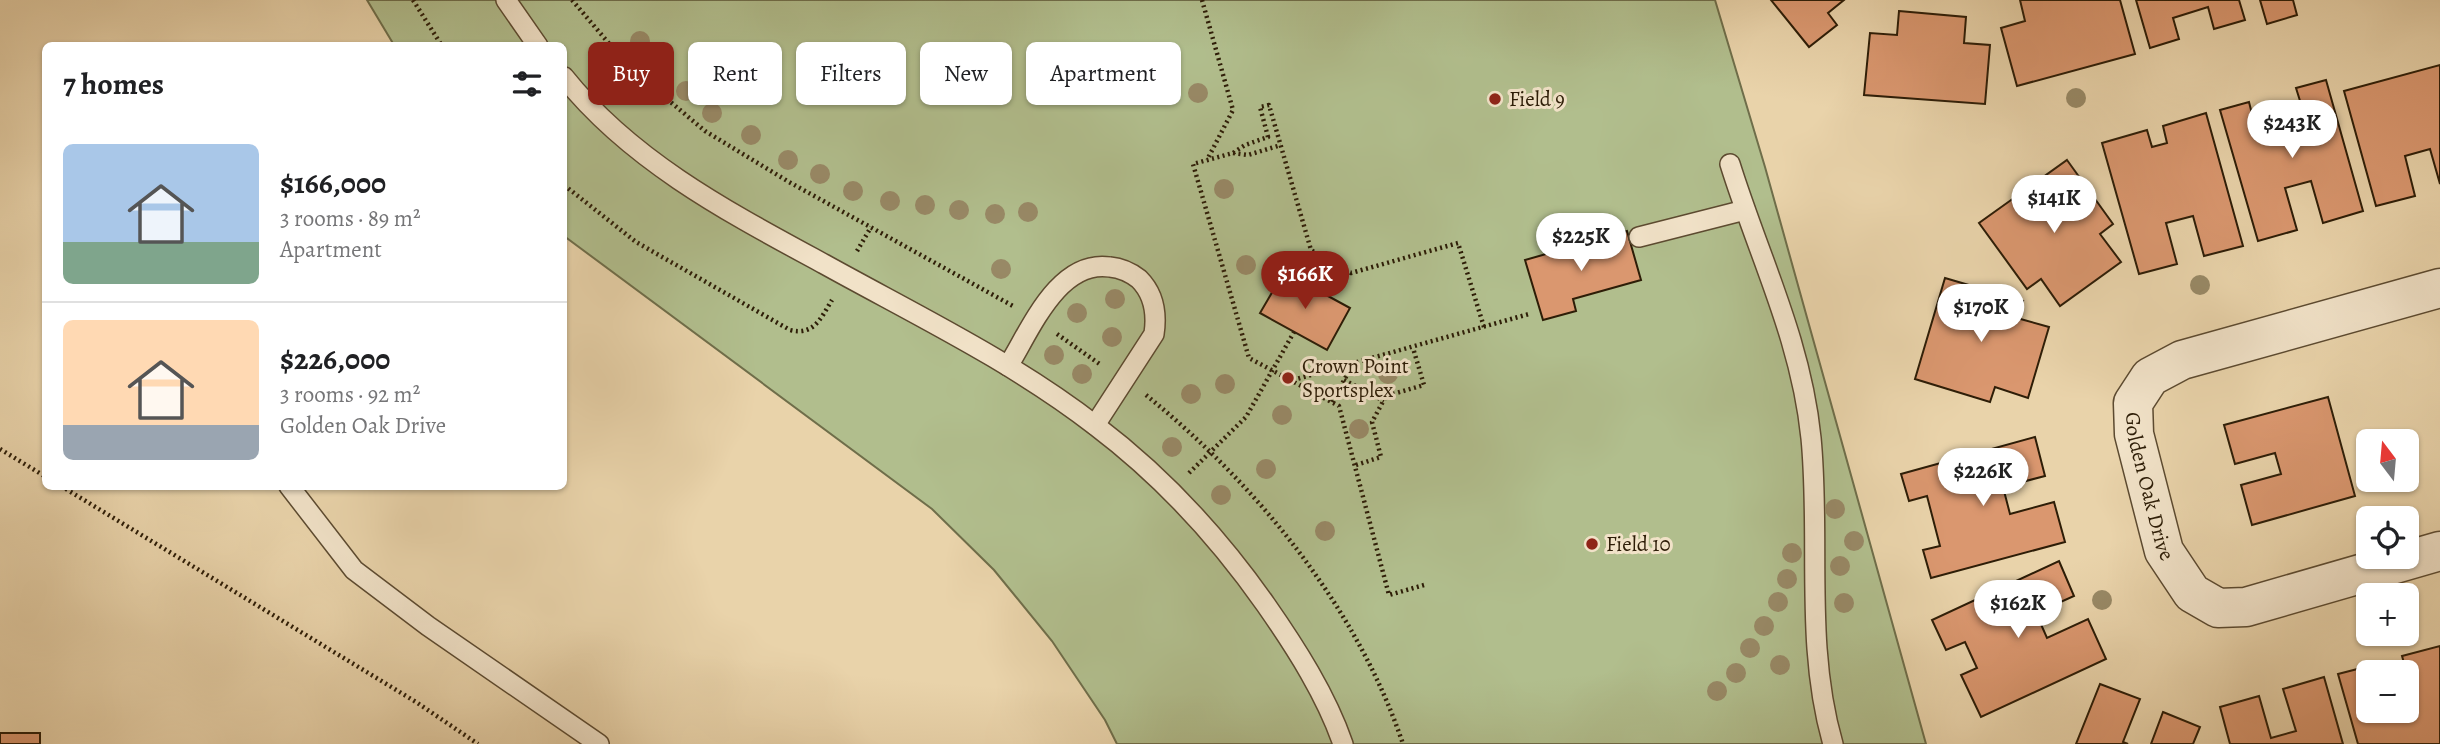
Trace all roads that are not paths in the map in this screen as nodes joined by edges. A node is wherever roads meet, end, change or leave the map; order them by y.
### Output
1 (506, 0) edge
2 (535, 42) edge
3 (567, 80) edge
4 (1730, 164) dead end
5 (1745, 210) junction
6 (1639, 237) dead end
7 (2440, 288) edge
8 (1008, 366) junction
9 (1096, 425) junction
10 (292, 490) edge
11 (2440, 551) edge
12 (599, 744) edge
13 (1343, 744) edge
14 (1833, 744) edge

1 - 2 lane
3 - 8 lane
4 - 5 lane
5 - 6 lane
5 - 14 lane
7 - 11 street, Golden Oak Drive
8 - 9 lane
8 - 9 lane
9 - 13 lane
10 - 12 lane

